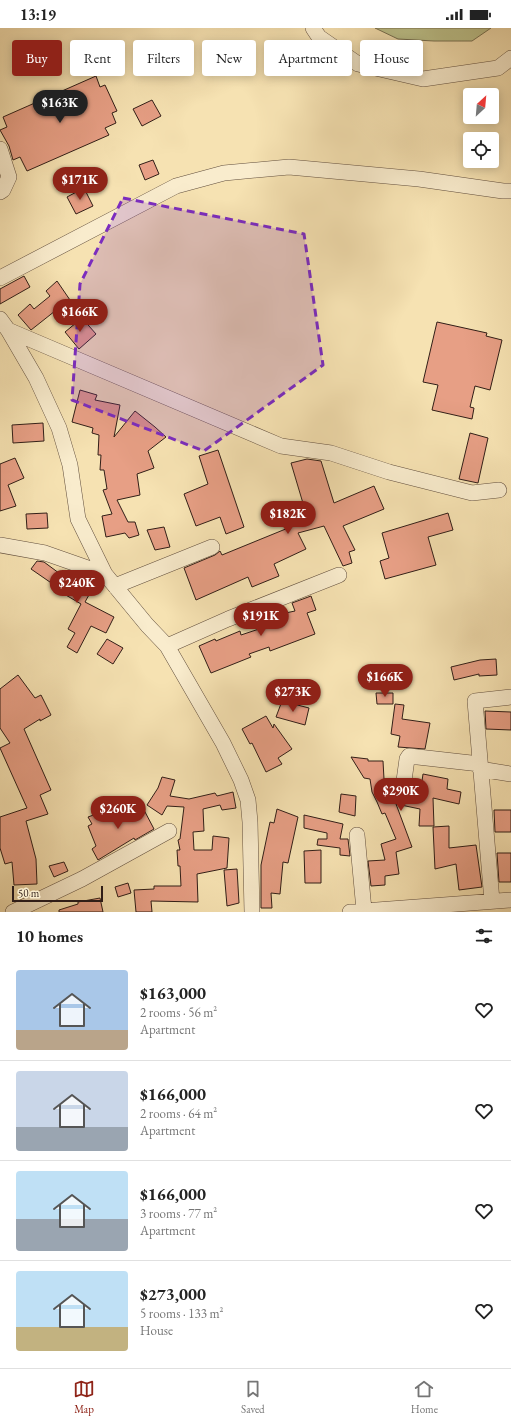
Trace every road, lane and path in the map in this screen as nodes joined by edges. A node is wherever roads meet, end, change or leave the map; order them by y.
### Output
1 (313, 28) edge
2 (511, 58) edge
3 (0, 149) edge
4 (511, 191) edge
5 (0, 192) edge
6 (0, 278) edge
7 (4, 325) edge
8 (499, 490) dead end
9 (0, 546) edge
10 (212, 547) dead end
11 (105, 574) junction
12 (339, 575) dead end
13 (115, 586) junction
14 (167, 646) junction
15 (511, 697) edge
16 (480, 766) junction
17 (511, 774) edge
18 (403, 788) dead end
19 (169, 831) dead end
20 (357, 835) dead end
21 (511, 900) edge
22 (492, 901) junction
23 (357, 911) edge
24 (389, 911) edge
25 (13, 912) edge
26 (252, 912) edge

1 - 2 street
3 - 5 street
4 - 6 street
7 - 8 street
7 - 11 street
9 - 11 street
10 - 13 street
11 - 13 street
12 - 14 street
13 - 14 street
14 - 26 street
15 - 16 street
16 - 17 street
16 - 18 street
16 - 22 street
19 - 25 street
20 - 23 street
21 - 22 street
22 - 24 street
23 - 24 street

